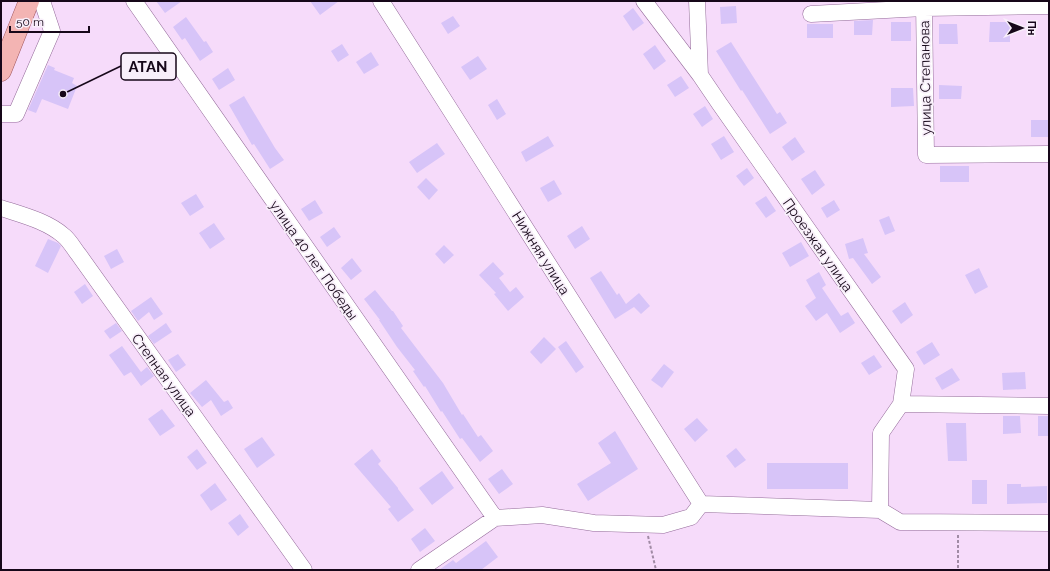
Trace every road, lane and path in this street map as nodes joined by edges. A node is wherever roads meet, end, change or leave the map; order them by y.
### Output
1 (29, 1) edge
2 (42, 1) edge
3 (134, 1) edge
4 (381, 1) edge
5 (644, 1) edge
6 (697, 1) edge
7 (924, 5) edge
8 (1049, 6) edge
9 (811, 14) dead end
10 (1, 70) edge
11 (700, 74) junction
12 (1, 114) edge
13 (1049, 154) edge
14 (1, 208) edge
15 (902, 404) junction
16 (1049, 406) edge
17 (701, 504) junction
18 (880, 510) junction
19 (495, 518) junction
20 (958, 522) junction
21 (1049, 523) edge
22 (644, 524) junction
23 (304, 570) edge
24 (419, 570) edge
25 (656, 570) edge
26 (958, 570) edge

1 - 10 main road
2 - 12 street
3 - 19 street, улица 40 лет Победы
4 - 17 street, Нижняя улица
5 - 11 street, Проезжая улица
6 - 11 street
7 - 8 street
7 - 9 street
7 - 13 street, улица Степанова
11 - 15 street, Проезжая улица
14 - 23 street, Степная улица
15 - 16 street
15 - 18 street, Проезжая улица
17 - 18 street
17 - 22 street
18 - 20 street
19 - 22 street
19 - 24 street
20 - 21 street
20 - 26 path
22 - 25 path

